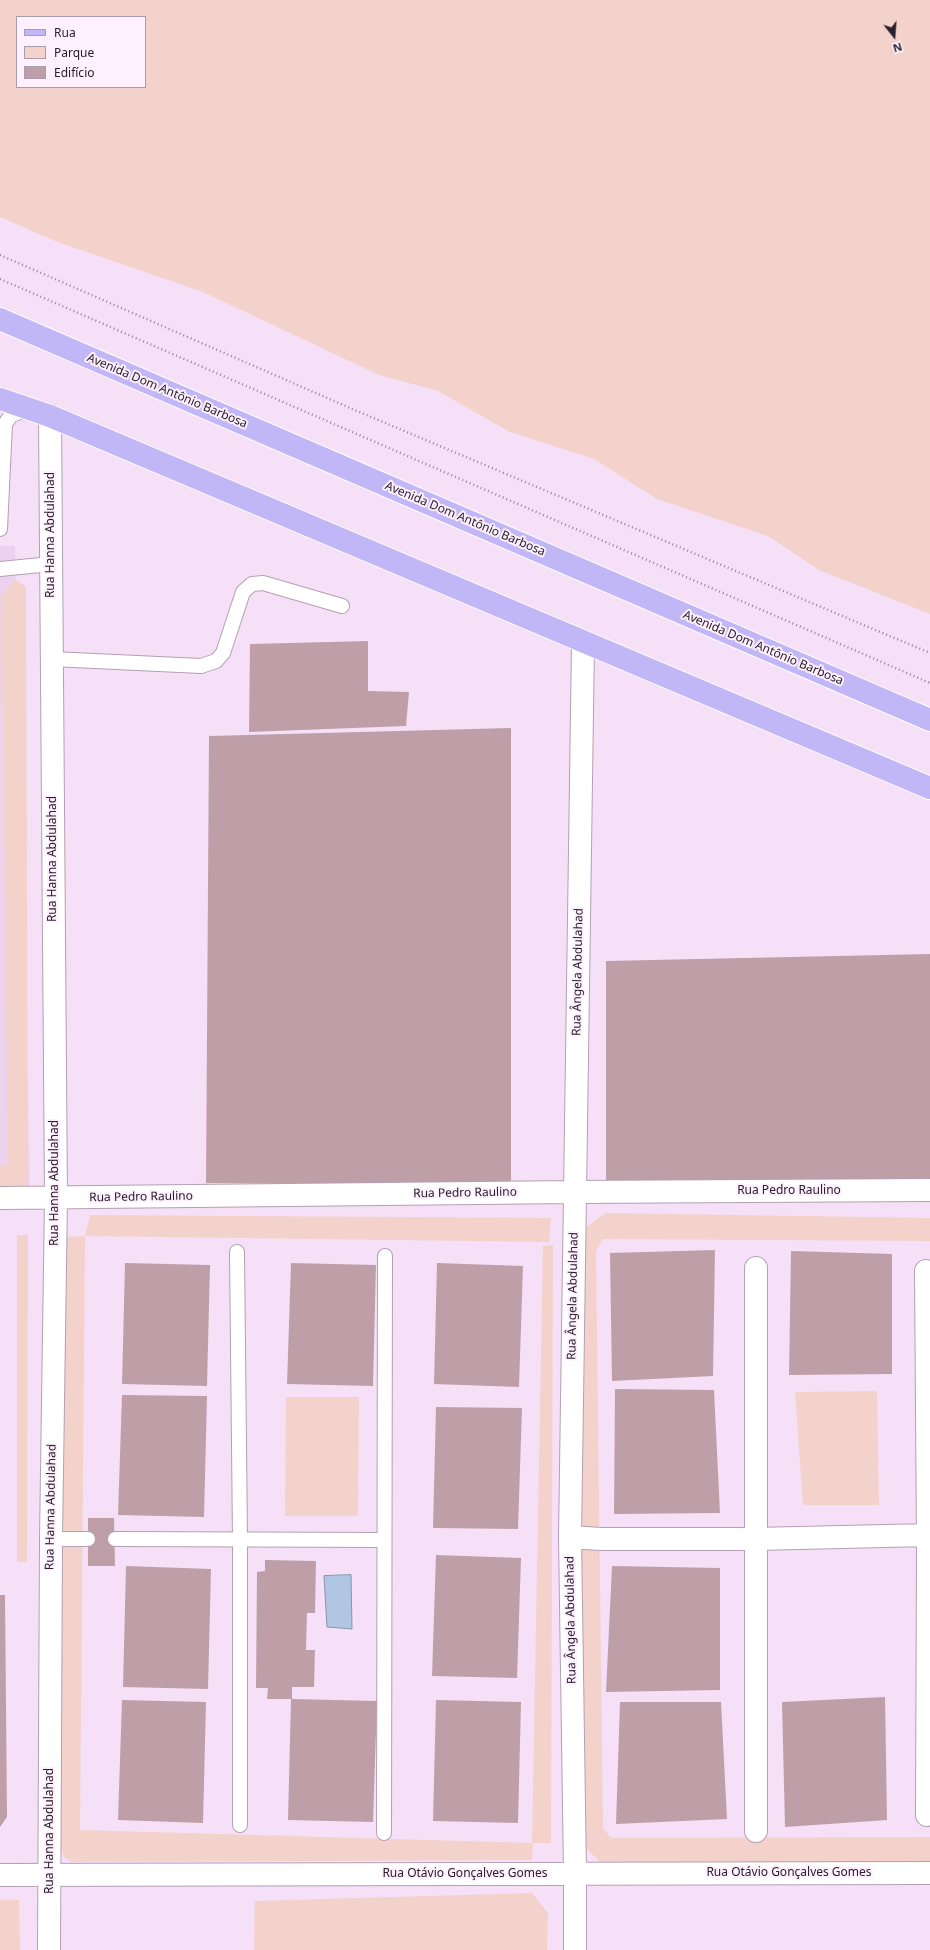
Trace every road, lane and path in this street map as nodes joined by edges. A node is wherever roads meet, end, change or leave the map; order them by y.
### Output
1 (0, 255) edge
2 (0, 279) edge
3 (0, 319) edge
4 (0, 399) edge
5 (28, 409) junction
6 (50, 416) junction
7 (0, 529) edge
8 (51, 564) junction
9 (0, 569) edge
10 (342, 606) dead end
11 (583, 643) junction
12 (930, 653) edge
13 (52, 659) junction
14 (930, 683) edge
15 (930, 720) edge
16 (930, 788) edge
17 (930, 1190) edge
18 (574, 1192) junction
19 (0, 1198) edge
20 (56, 1198) junction
21 (237, 1252) dead end
22 (385, 1256) dead end
23 (756, 1268) dead end
24 (926, 1271) dead end
25 (928, 1535) junction
26 (570, 1537) junction
27 (51, 1539) junction
28 (88, 1539) dead end
29 (115, 1539) dead end
30 (755, 1539) junction
31 (240, 1540) junction
32 (384, 1540) junction
33 (927, 1816) dead end
34 (240, 1825) dead end
35 (756, 1831) dead end
36 (384, 1833) dead end
37 (930, 1872) edge
38 (575, 1873) junction
39 (0, 1875) edge
40 (49, 1876) junction
41 (49, 1950) edge
42 (575, 1950) edge

1 - 12 path
2 - 14 path
3 - 15 main road, Avenida Dom Antônio Barbosa
4 - 5 main road
5 - 6 main road
5 - 7 lane
6 - 8 street, Rua Hanna Abdulahad
6 - 11 main road
8 - 9 lane
8 - 13 street, Rua Hanna Abdulahad
10 - 13 lane
11 - 16 main road
11 - 18 street, Rua Ângela Abdulahad
13 - 20 street, Rua Hanna Abdulahad
17 - 18 street, Rua Pedro Raulino
18 - 20 street, Rua Pedro Raulino
18 - 26 street, Rua Ângela Abdulahad
19 - 20 street, Rua Pedro Raulino
20 - 27 street, Rua Hanna Abdulahad
21 - 31 lane
22 - 32 lane
23 - 30 street
24 - 25 street
25 - 30 street
25 - 33 street
26 - 30 street
26 - 38 street, Rua Ângela Abdulahad
27 - 28 lane
27 - 40 street, Rua Hanna Abdulahad
29 - 31 lane
30 - 35 street
31 - 32 lane
31 - 34 lane
32 - 36 lane
37 - 38 street, Rua Otávio Gonçalves Gomes
38 - 40 street, Rua Otávio Gonçalves Gomes
38 - 42 street, Rua Ângela Abdulahad
39 - 40 street, Rua Otávio Gonçalves Gomes
40 - 41 street, Rua Hanna Abdulahad

